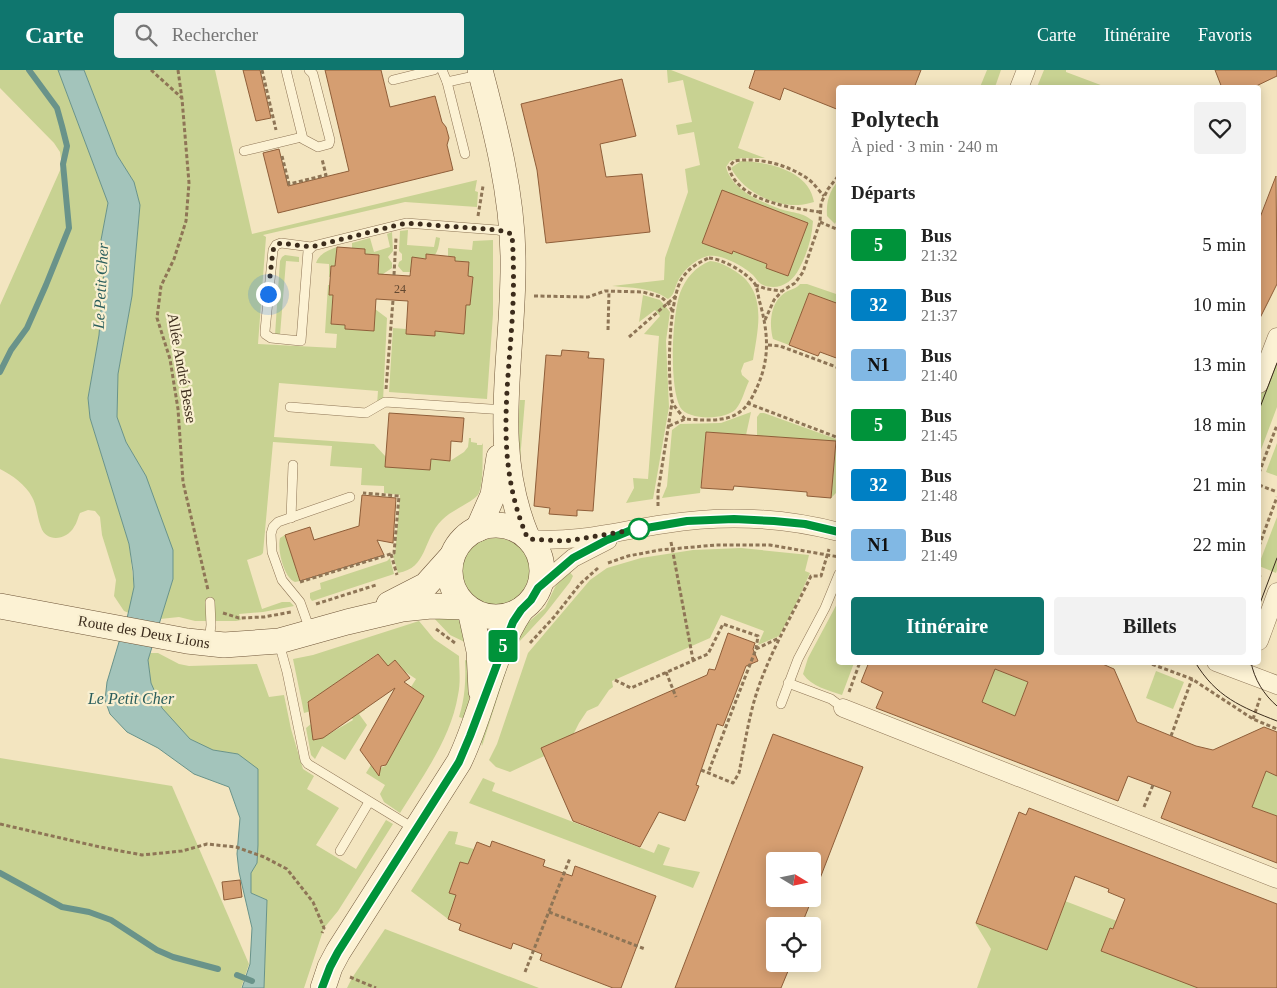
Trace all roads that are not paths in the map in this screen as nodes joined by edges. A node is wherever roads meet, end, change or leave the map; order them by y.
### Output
1 (286, 70) edge
2 (309, 70) edge
3 (434, 70) edge
4 (442, 70) edge
5 (1026, 70) edge
6 (481, 72) edge
7 (393, 80) dead end
8 (447, 82) junction
9 (1021, 85) edge
10 (302, 137) junction
11 (244, 150) dead end
12 (464, 154) dead end
13 (512, 234) junction
14 (311, 247) junction
15 (1277, 337) edge
16 (1261, 379) edge
17 (290, 408) dead end
18 (505, 410) junction
19 (293, 465) dead end
20 (350, 497) road end
21 (291, 518) junction
22 (478, 529) junction
23 (629, 531) junction
24 (836, 531) edge
25 (528, 538) junction
26 (452, 556) junction
27 (836, 581) edge
28 (538, 588) junction
29 (1277, 592) edge
30 (210, 602) road end
31 (0, 606) edge
32 (468, 608) junction
33 (521, 610) junction
34 (347, 622) junction
35 (311, 633) junction
36 (1261, 636) edge
37 (279, 641) junction
38 (209, 644) junction
39 (1233, 665) edge
40 (1250, 668) edge
41 (788, 683) junction
42 (1277, 685) edge
43 (781, 704) dead end
44 (843, 708) joint
45 (476, 719) junction
46 (369, 802) junction
47 (415, 830) junction
48 (340, 850) dead end
49 (1277, 879) edge
50 (322, 988) edge

1 - 10 lane
2 - 10 lane
3 - 7 lane
4 - 8 lane
5 - 9 street
6 - 8 lane
6 - 13 street
8 - 12 lane
10 - 11 lane
13 - 14 lane
13 - 18 street
14 - 14 lane
15 - 16 street
17 - 18 lane
18 - 22 street
18 - 25 street
19 - 21 lane
20 - 21 lane
21 - 35 lane
22 - 25 street
22 - 26 street
23 - 24 street
23 - 25 street
23 - 28 street
25 - 28 street
26 - 32 street
26 - 34 street, Route des Deux Lions
27 - 41 lane
28 - 33 street
29 - 36 street
30 - 38 lane
31 - 38 street, Route des Deux Lions
32 - 33 street
32 - 34 street, Route des Deux Lions
32 - 45 street
33 - 45 street
34 - 35 street, Route des Deux Lions
35 - 37 street, Route des Deux Lions
37 - 38 street, Route des Deux Lions
37 - 46 lane
39 - 40 street
40 - 42 street
41 - 43 lane
41 - 44 lane
44 - 49 street
45 - 47 street
46 - 47 lane
46 - 48 lane
47 - 50 street

